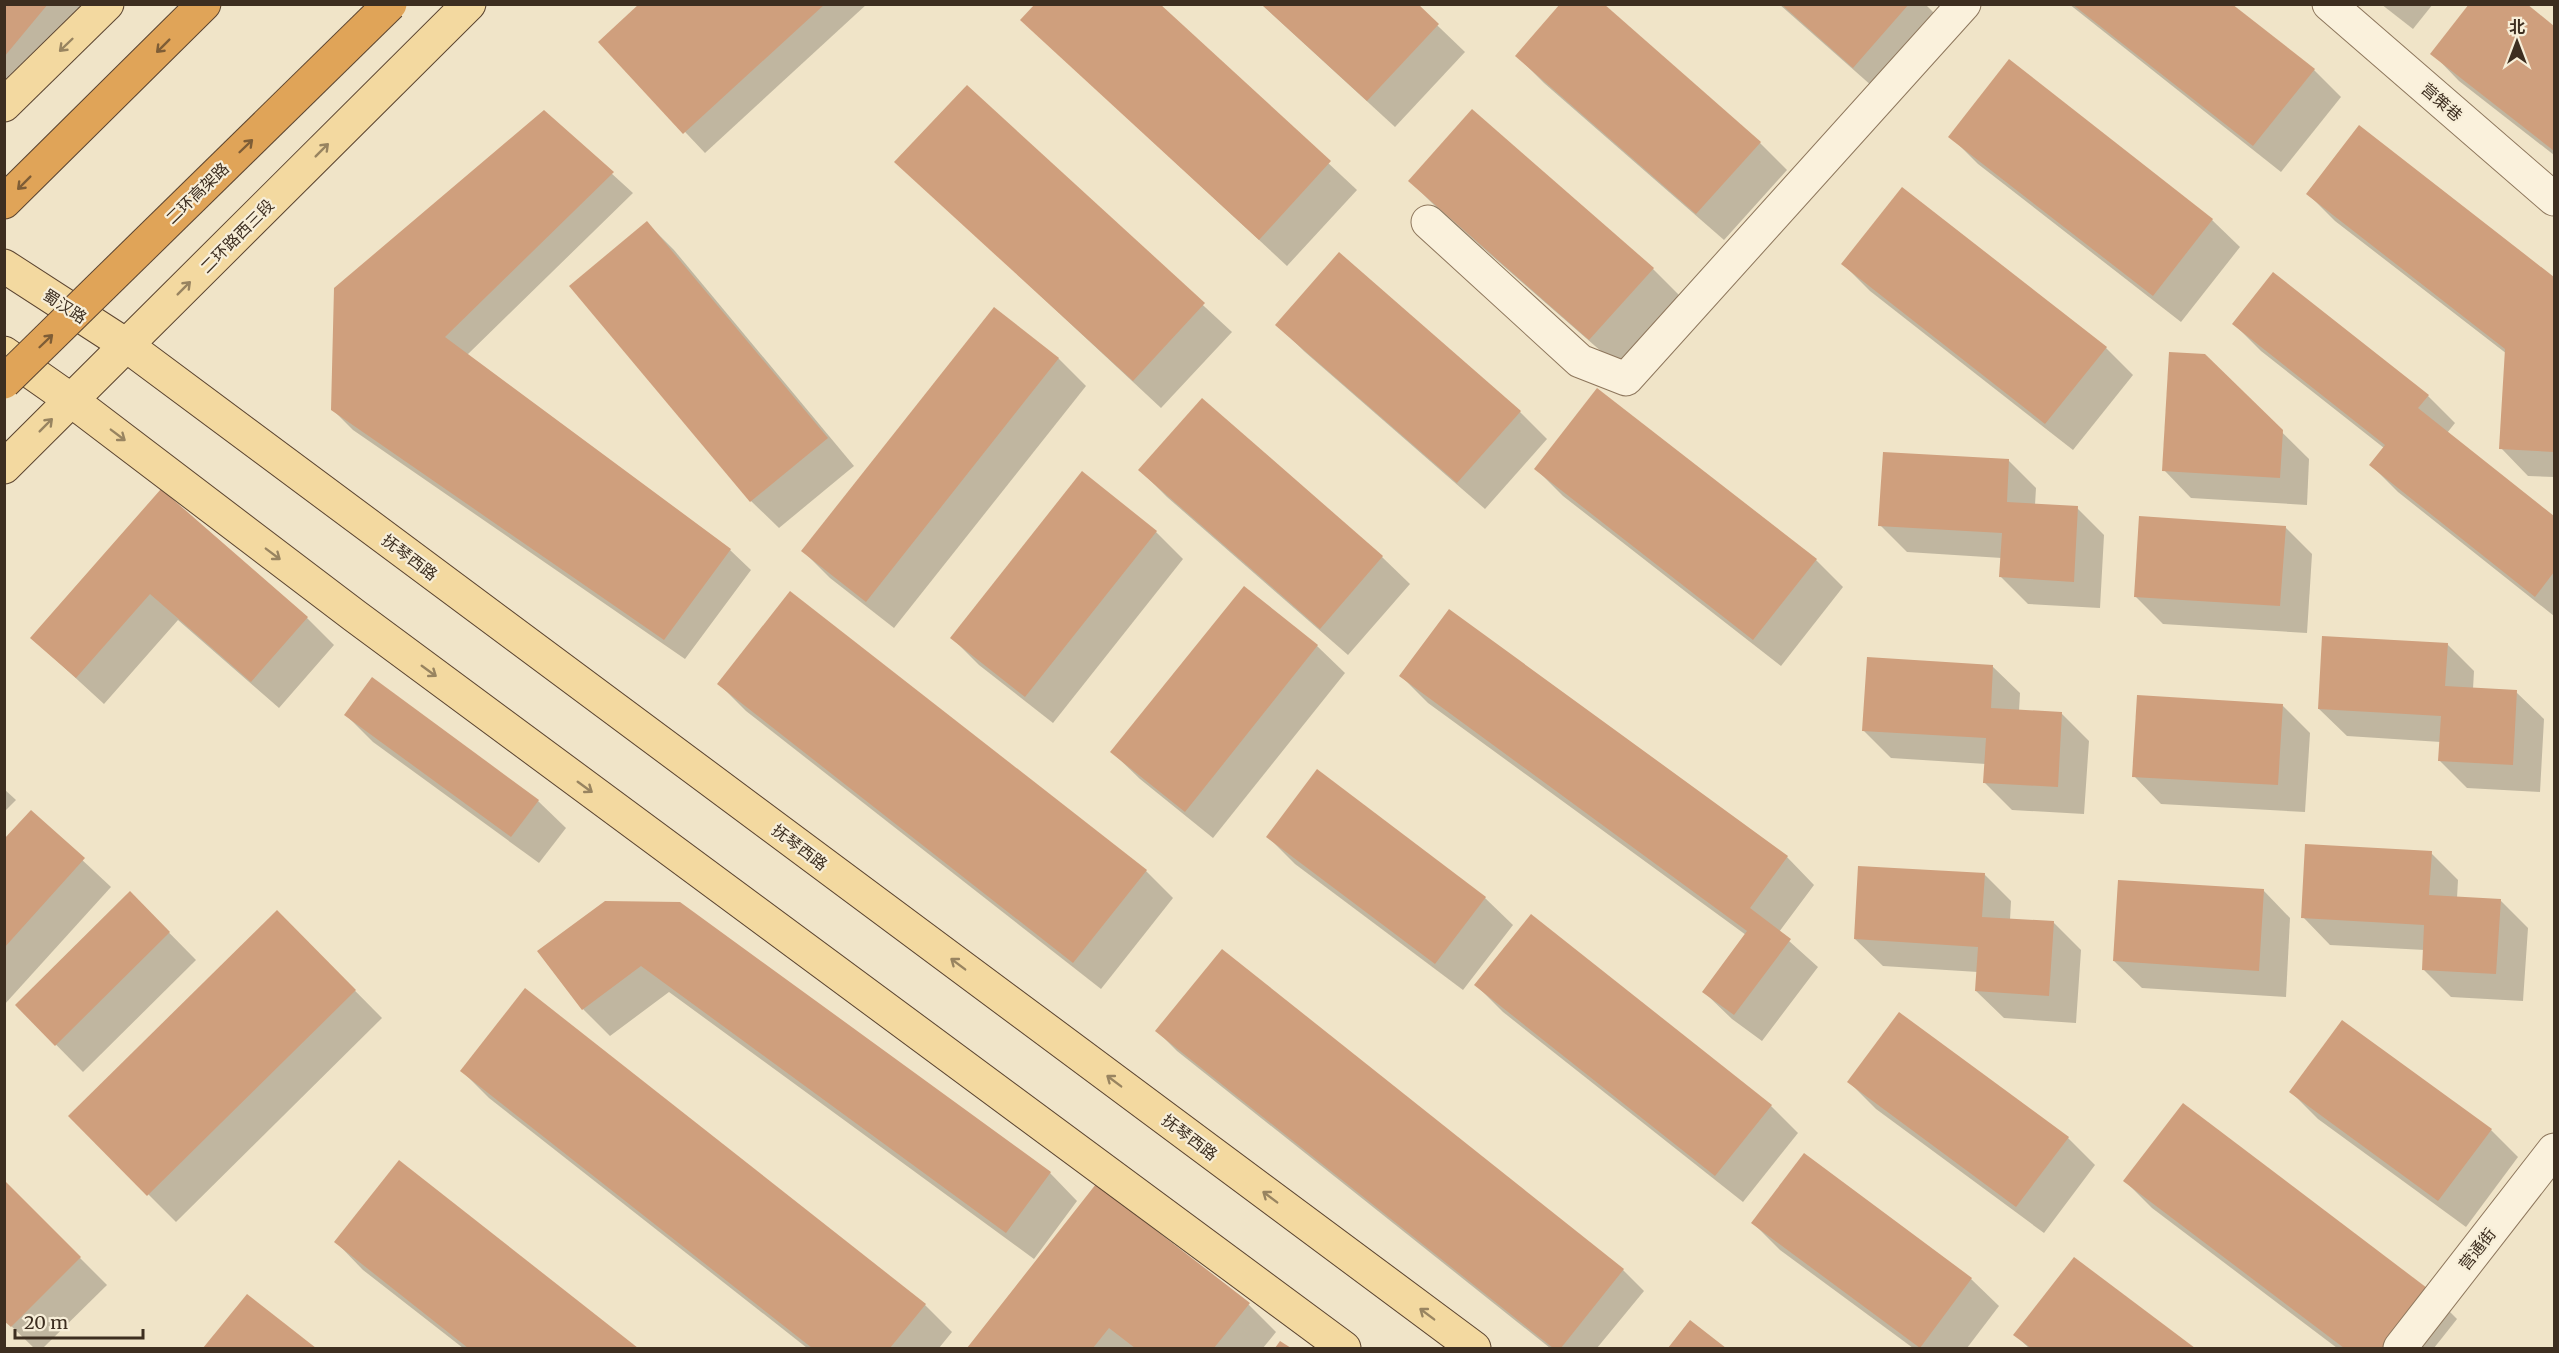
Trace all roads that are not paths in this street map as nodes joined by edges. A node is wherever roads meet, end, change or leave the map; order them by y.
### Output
1 (107, 4) edge
2 (204, 4) edge
3 (390, 4) edge
4 (469, 4) edge
5 (1964, 4) edge
6 (2329, 4) edge
7 (4, 105) edge
8 (2554, 199) edge
9 (4, 202) edge
10 (1428, 222) dead end
11 (4, 266) edge
12 (126, 345) junction
13 (4, 353) edge
14 (4, 382) edge
15 (71, 400) junction
16 (4, 467) edge
17 (2554, 1150) edge
18 (1344, 1348) edge
19 (1474, 1348) edge
20 (2400, 1348) edge

1 -> 7 main road
2 -> 9 highway
14 -> 3 highway, 二环高架路, bridge
12 -> 4 main road, 二环路西三段
5 - 10 street
6 - 8 street, 营策巷
11 - 12 main road, 蜀汉路
12 - 15 main road, 二环路西三段
19 -> 12 main road, 抚琴西路
13 - 15 main road
16 -> 15 main road, 二环路西三段
15 -> 18 main road
17 - 20 street, 营通街

